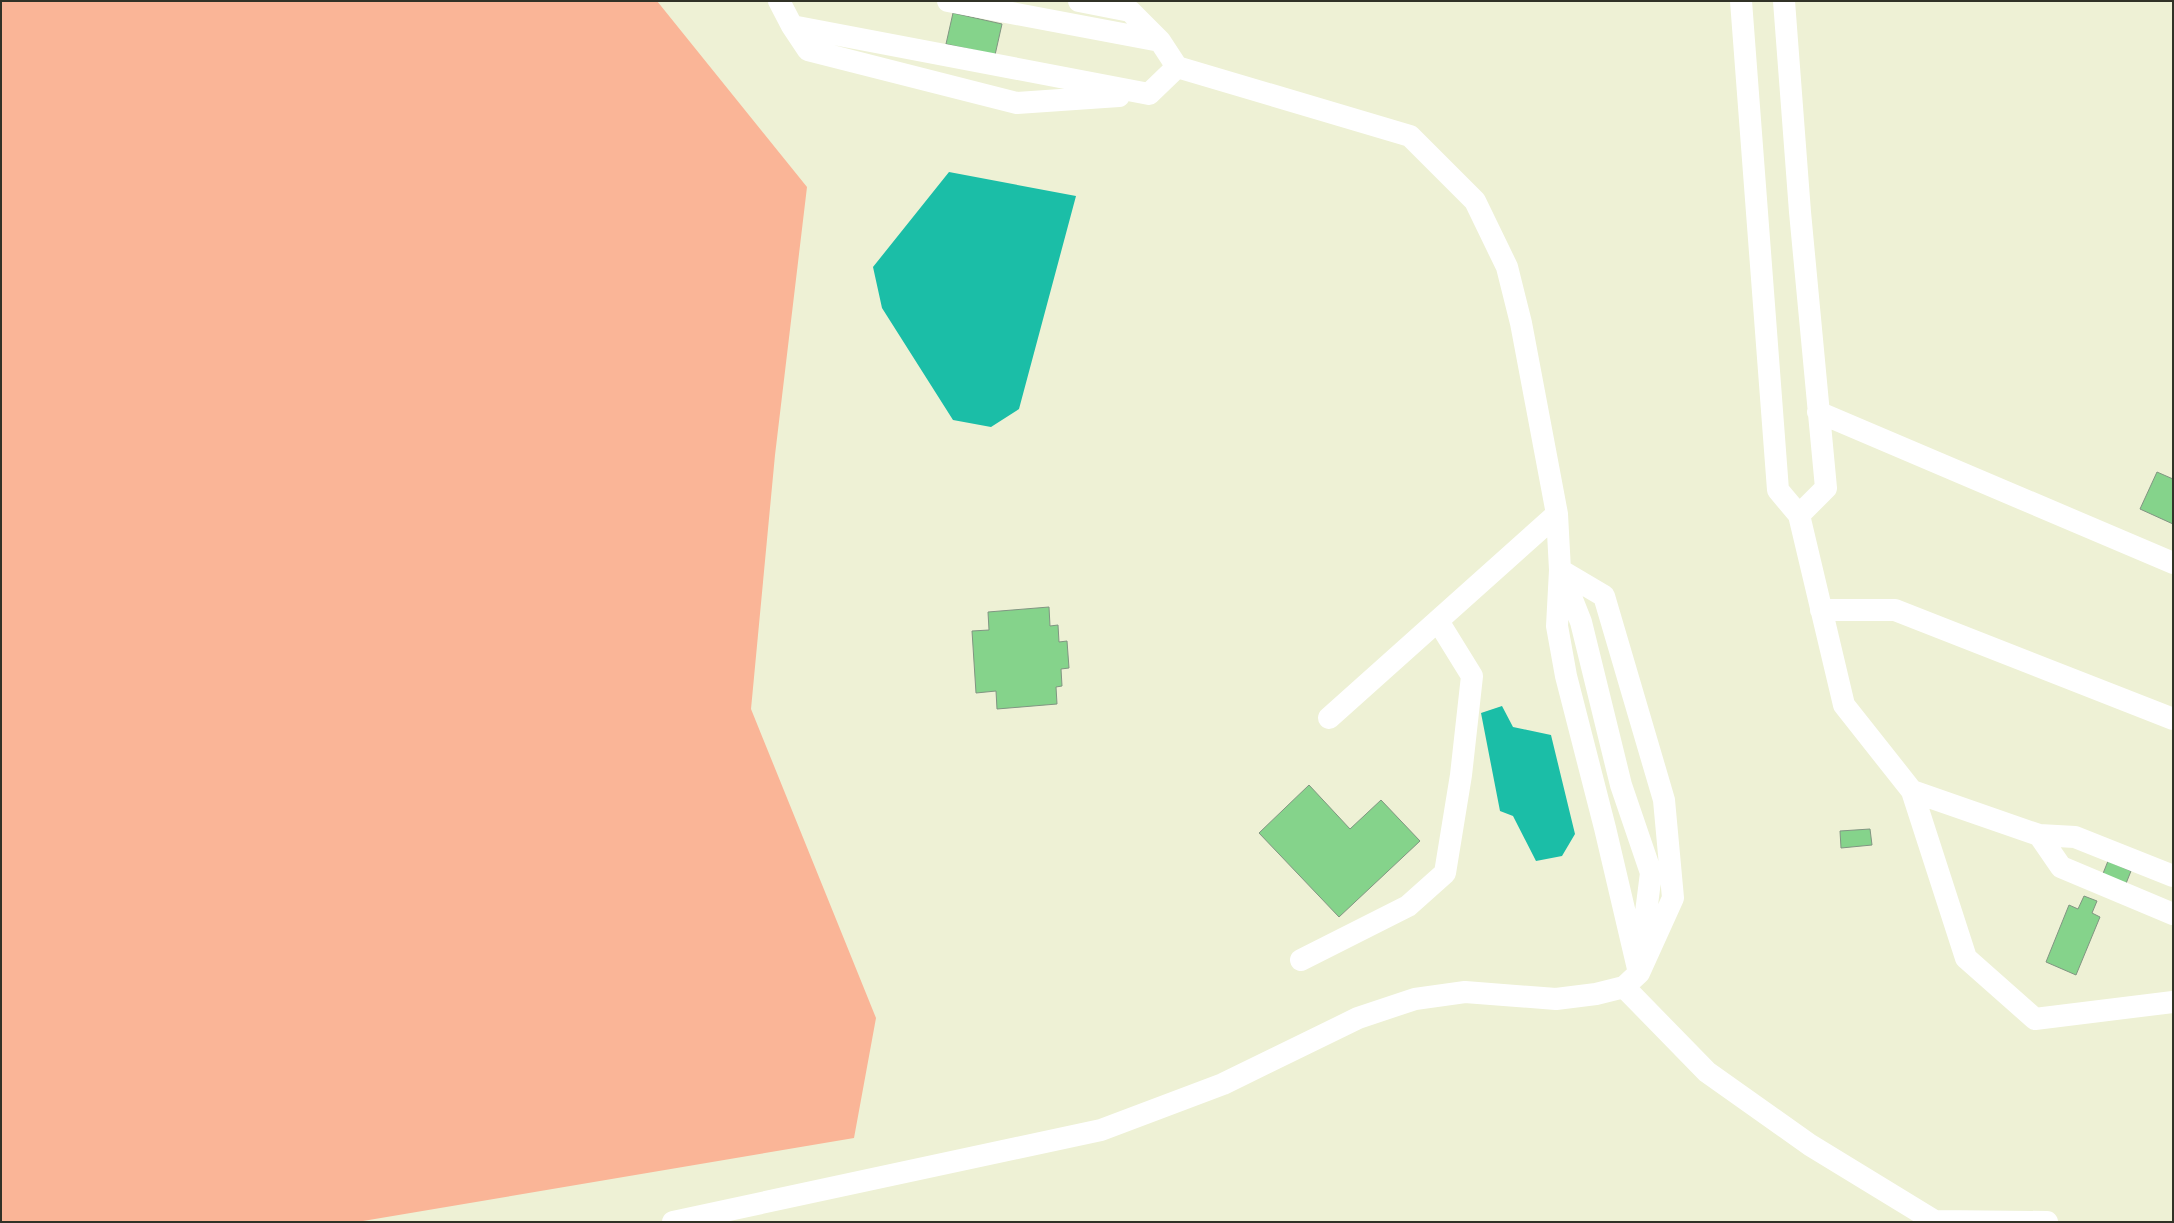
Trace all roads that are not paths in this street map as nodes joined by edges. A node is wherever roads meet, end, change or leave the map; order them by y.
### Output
1 (779, 1) edge
2 (948, 1) edge
3 (1079, 1) edge
4 (1741, 1) edge
5 (1784, 1) edge
6 (792, 26) junction
7 (1160, 41) junction
8 (1177, 67) junction
9 (1149, 94) junction
10 (1818, 412) junction
11 (1557, 514) junction
12 (1800, 515) junction
13 (2173, 563) edge
14 (1560, 570) junction
15 (1821, 610) junction
16 (1438, 621) junction
17 (1329, 718) dead end
18 (2173, 719) edge
19 (1912, 791) junction
20 (2039, 835) junction
21 (2173, 876) edge
22 (2173, 914) edge
23 (1301, 960) dead end
24 (1631, 980) junction
25 (2173, 1002) edge
26 (673, 1222) edge
27 (1935, 1222) edge
28 (2047, 1222) edge

1 - 6 lane
2 - 7 lane
3 - 7 lane
4 - 12 lane
5 - 10 lane
6 - 9 lane
6 - 9 lane
7 - 8 lane
8 - 9 lane
8 - 11 lane
10 - 12 lane
10 - 13 lane
11 - 14 lane
11 - 16 lane
12 - 15 lane
14 - 24 lane
14 - 24 lane
14 - 24 lane
15 - 18 lane
15 - 19 lane
16 - 17 lane
16 - 23 lane
19 - 20 lane
19 - 25 lane
20 - 21 lane
20 - 22 lane
24 - 26 lane
24 - 27 lane
27 - 28 lane

